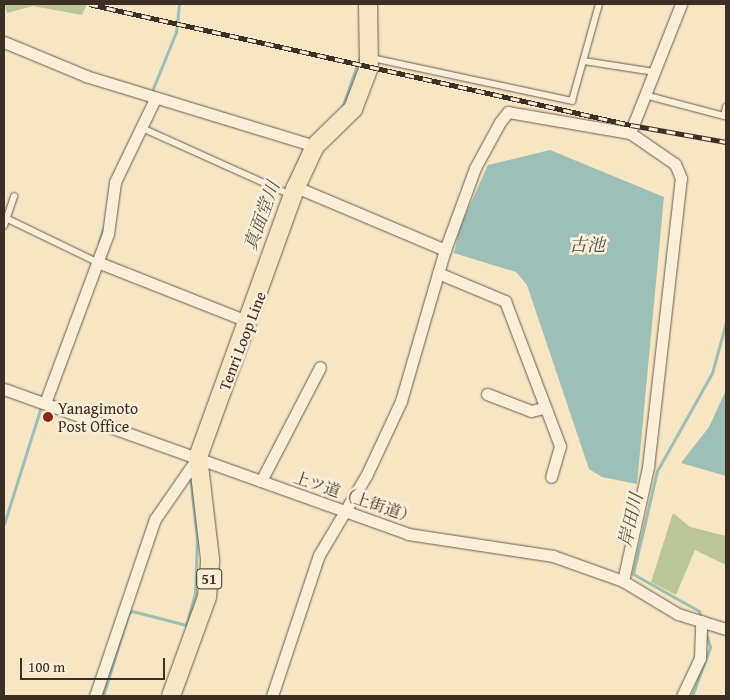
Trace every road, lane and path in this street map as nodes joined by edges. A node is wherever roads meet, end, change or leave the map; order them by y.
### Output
1 (368, 4) edge
2 (599, 4) edge
3 (681, 4) edge
4 (4, 42) edge
5 (370, 58) junction
6 (584, 61) junction
7 (654, 72) junction
8 (645, 95) junction
9 (155, 99) junction
10 (726, 107) edge
11 (142, 128) junction
12 (630, 133) junction
13 (315, 146) junction
14 (294, 192) junction
15 (14, 197) dead end
16 (6, 218) junction
17 (4, 226) edge
18 (445, 250) junction
19 (97, 262) junction
20 (438, 273) junction
21 (249, 322) junction
22 (320, 367) dead end
23 (4, 389) edge
24 (487, 394) dead end
25 (45, 403) junction
26 (543, 408) junction
27 (198, 458) junction
28 (550, 477) dead end
29 (261, 481) junction
30 (342, 511) junction
31 (623, 580) junction
32 (701, 621) junction
33 (726, 629) edge
34 (95, 696) edge
35 (171, 696) edge
36 (272, 696) edge
37 (682, 696) edge

1 - 5 main road, Tenri Loop Line / 51
2 - 6 lane
3 - 7 street
4 - 9 street
5 - 6 lane
5 - 13 main road, Tenri Loop Line / 51
6 - 7 lane
7 - 8 street
8 - 10 lane
8 - 12 street
9 - 11 street
9 - 13 street
11 - 14 lane
11 - 19 street
12 - 18 street
12 - 31 street
13 - 14 main road, Tenri Loop Line / 51
14 - 18 street
14 - 21 main road, Tenri Loop Line / 51
15 - 16 lane
16 - 17 lane
16 - 19 lane
18 - 20 street
19 - 21 street
19 - 25 street
20 - 26 street
20 - 30 street
21 - 27 main road, Tenri Loop Line / 51
22 - 29 street
23 - 25 street, 上ツ道（上街道）
24 - 26 street
25 - 27 street, 上ツ道（上街道）
26 - 28 street
27 - 29 street, 上ツ道（上街道）
27 - 34 street
27 - 35 main road, Tenri Loop Line / 51
29 - 30 street, 上ツ道（上街道）
30 - 31 street, 上ツ道（上街道）
30 - 36 street
31 - 32 street, 上ツ道（上街道）
32 - 33 street, 上ツ道（上街道）
32 - 37 street

